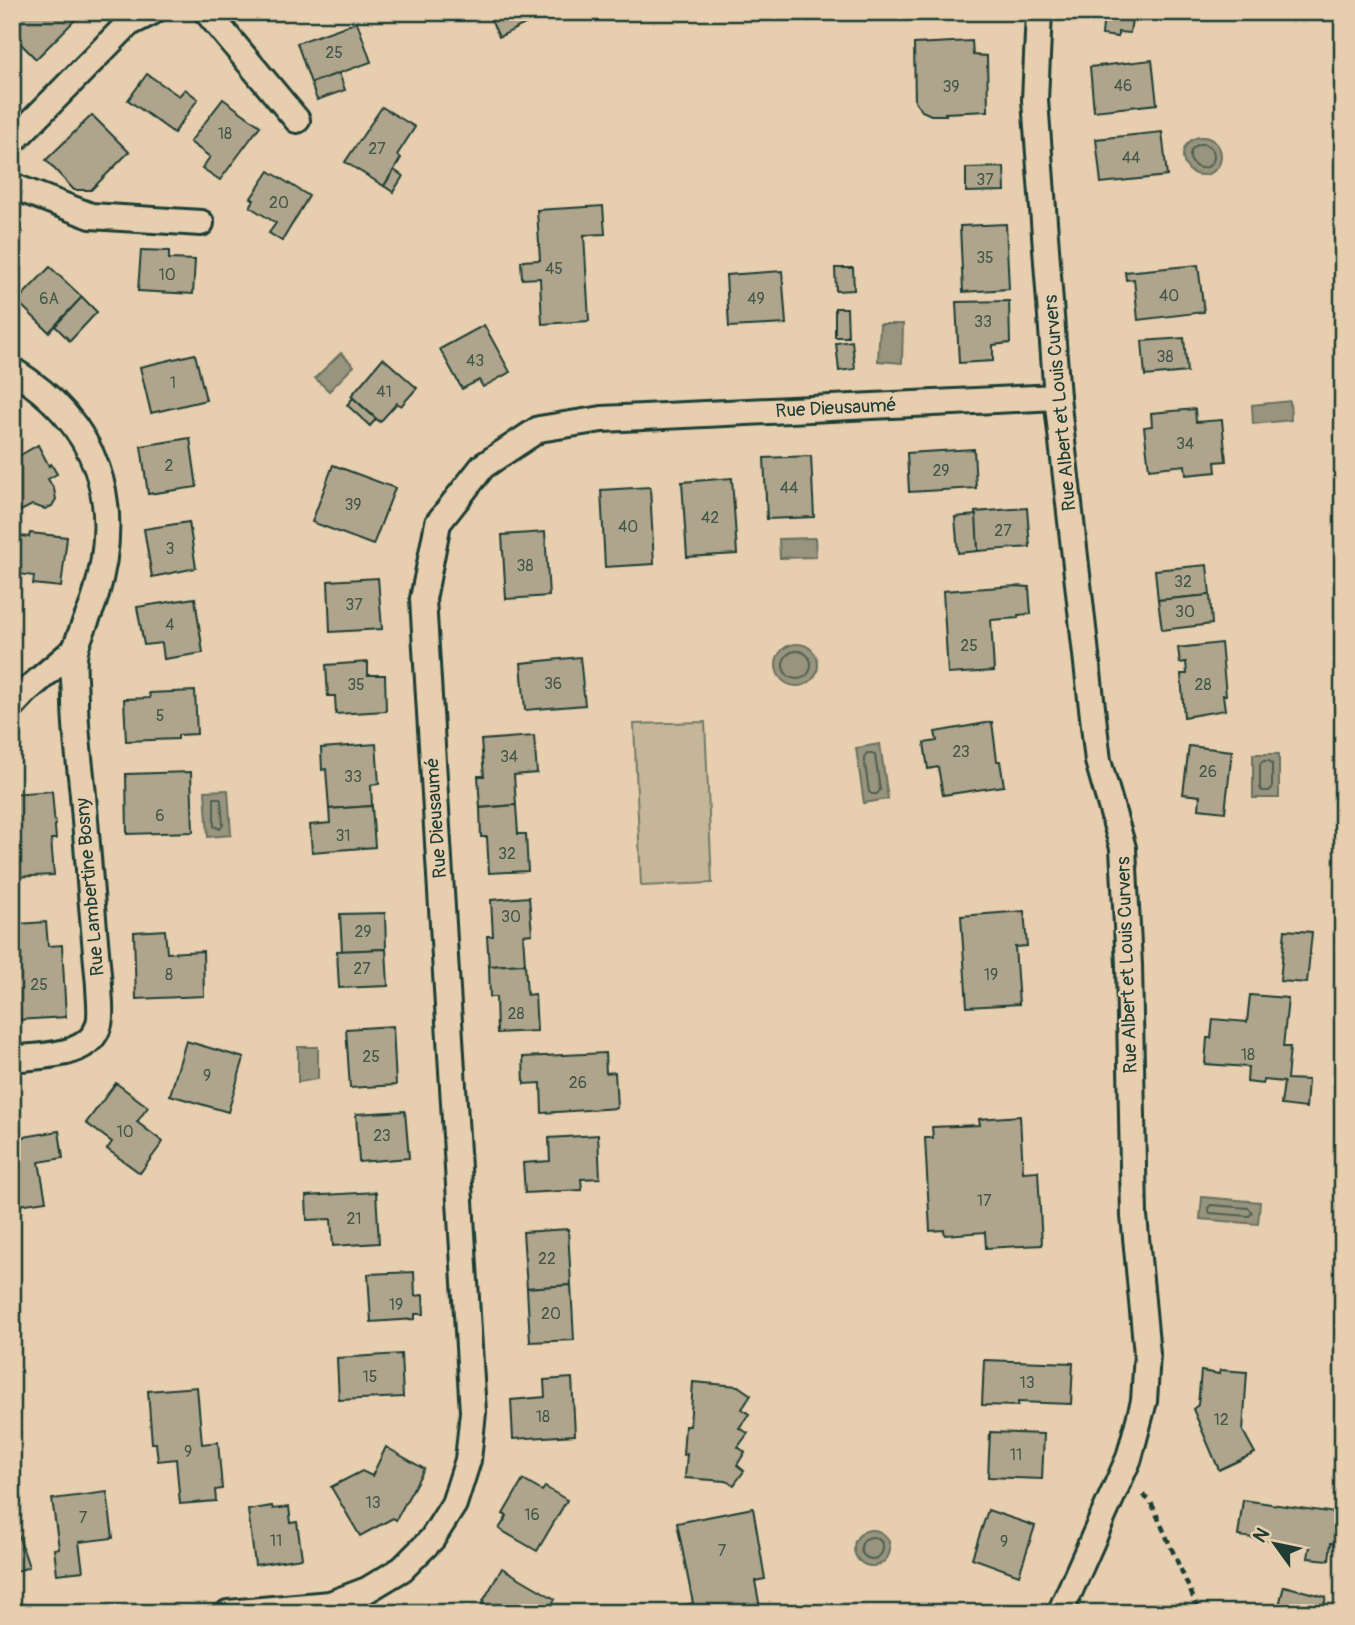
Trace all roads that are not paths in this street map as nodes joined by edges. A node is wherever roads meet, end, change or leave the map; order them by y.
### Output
1 (152, 12) edge
2 (207, 12) edge
3 (1039, 12) edge
4 (122, 18) edge
5 (298, 120) dead end
6 (12, 142) edge
7 (12, 186) edge
8 (201, 223) dead end
9 (14, 371) edge
10 (1058, 397) junction
11 (75, 649) junction
12 (12, 706) edge
13 (12, 1059) edge
14 (228, 1613) edge
15 (1060, 1613) edge

1 - 4 street
2 - 5 street
3 - 10 street, Rue Albert et Louis Curvers
4 - 6 street
7 - 8 street
9 - 11 street, Rue Lambertine Bosny
10 - 14 street, Rue Dieusaumé
10 - 15 street, Rue Albert et Louis Curvers
11 - 12 street, Rue Lambertine Bosny
11 - 13 street, Rue Lambertine Bosny

